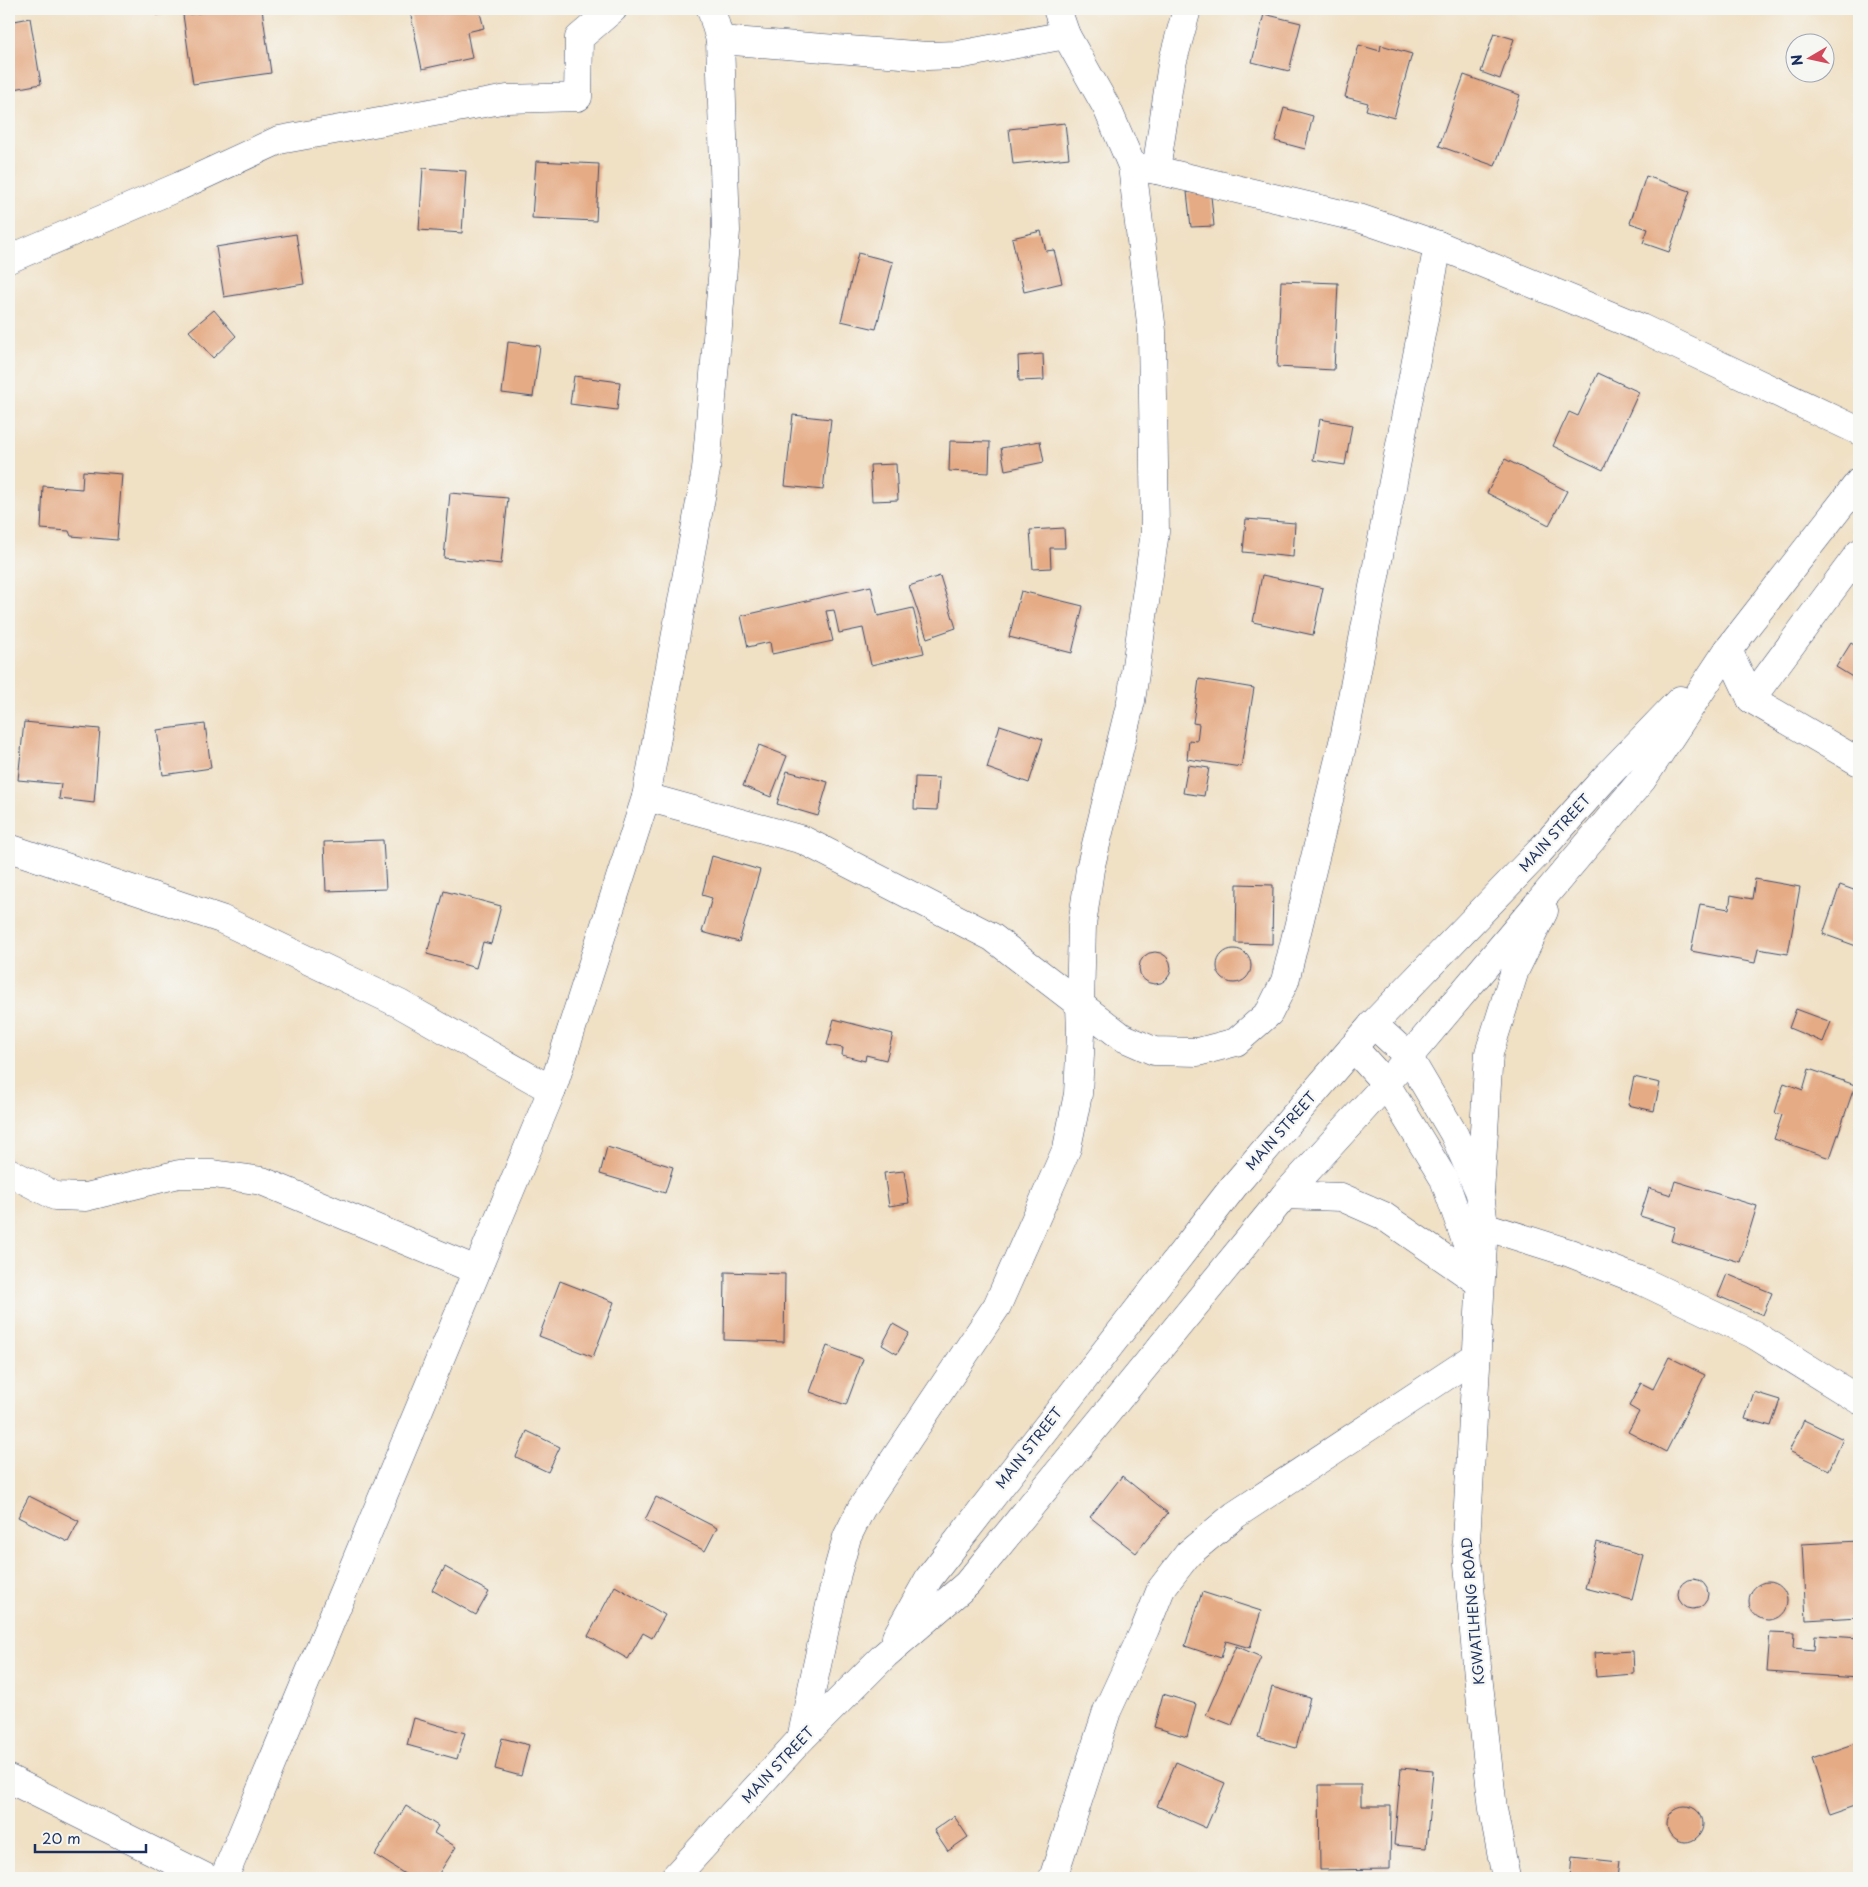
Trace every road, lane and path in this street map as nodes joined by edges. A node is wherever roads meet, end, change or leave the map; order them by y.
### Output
1 (613, 9) edge
2 (711, 9) edge
3 (1057, 9) edge
4 (1187, 9) edge
5 (1066, 35) junction
6 (720, 40) junction
7 (1144, 168) junction
8 (1438, 245) junction
9 (9, 259) edge
10 (1859, 431) edge
11 (1857, 488) edge
12 (1859, 553) edge
13 (1728, 650) junction
14 (1751, 700) junction
15 (1859, 762) edge
16 (646, 797) junction
17 (9, 848) edge
18 (1565, 870) junction
19 (1080, 1004) junction
20 (1373, 1024) junction
21 (1354, 1047) junction
22 (1408, 1056) junction
23 (1386, 1084) junction
24 (552, 1090) junction
25 (9, 1172) edge
26 (1480, 1193) junction
27 (1285, 1195) junction
28 (1484, 1226) junction
29 (476, 1270) junction
30 (1480, 1283) junction
31 (1475, 1357) junction
32 (1859, 1400) edge
33 (885, 1655) junction
34 (801, 1739) junction
35 (9, 1779) edge
36 (207, 1878) edge
37 (224, 1878) edge
38 (674, 1878) edge
39 (1053, 1878) edge
40 (1506, 1878) edge

1 - 9 main road
2 - 6 main road
3 - 5 main road
4 - 7 main road
5 - 6 main road
5 - 7 main road
6 - 16 main road
7 - 8 main road
7 - 19 main road
8 - 10 main road
8 - 19 main road
11 - 13 main road, MAIN STREET
12 - 14 main road
13 - 14 main road
13 - 18 main road, MAIN STREET
13 - 20 main road, MAIN STREET
14 - 15 main road
16 - 19 main road
16 - 24 main road
17 - 24 main road
18 - 22 main road, MAIN STREET
18 - 26 main road
19 - 34 main road
20 - 21 main road, MAIN STREET
20 - 22 main road, KGWATLHENG ROAD
21 - 23 main road, KGWATLHENG ROAD
21 - 33 main road, MAIN STREET
22 - 23 main road, MAIN STREET
22 - 26 main road, KGWATLHENG ROAD
23 - 27 main road, MAIN STREET
23 - 30 main road, KGWATLHENG ROAD
24 - 29 main road
25 - 29 main road
26 - 28 main road, KGWATLHENG ROAD
27 - 30 main road
27 - 33 main road, MAIN STREET
28 - 30 main road, KGWATLHENG ROAD
28 - 32 main road
29 - 37 main road
30 - 31 main road, KGWATLHENG ROAD
31 - 39 main road
31 - 40 main road, KGWATLHENG ROAD
33 - 34 main road, MAIN STREET
34 - 38 main road, MAIN STREET
35 - 36 main road

